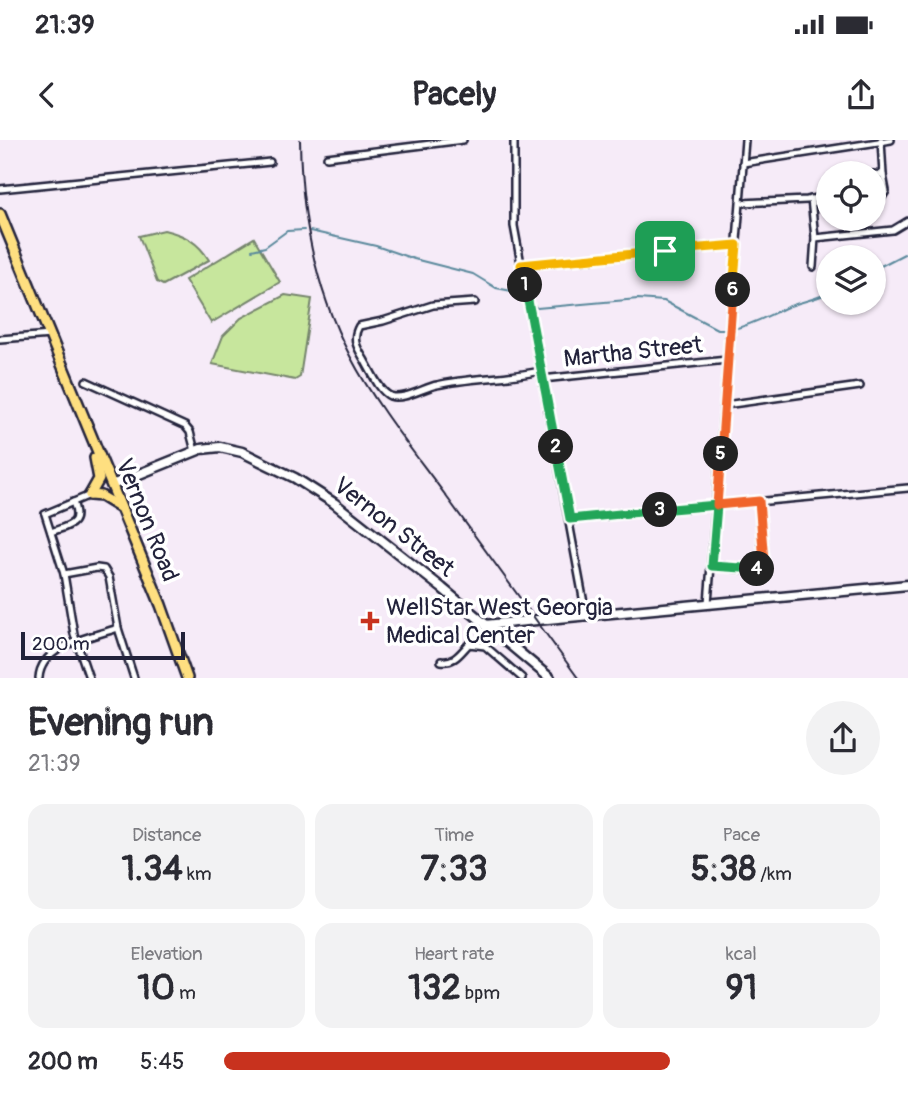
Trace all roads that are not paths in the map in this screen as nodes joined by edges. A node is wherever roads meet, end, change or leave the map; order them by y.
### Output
1 (463, 140) edge
2 (514, 140) edge
3 (745, 140) edge
4 (891, 140) edge
5 (881, 141) edge
6 (327, 157) dead end
7 (882, 161) edge
8 (270, 162) dead end
9 (743, 163) junction
10 (0, 189) edge
11 (816, 198) edge
12 (811, 199) junction
13 (741, 203) junction
14 (0, 214) edge
15 (908, 221) edge
16 (815, 237) junction
17 (737, 245) junction
18 (521, 265) junction
19 (813, 267) dead end
20 (475, 302) dead end
21 (51, 335) junction
22 (0, 339) edge
23 (727, 360) junction
24 (540, 371) junction
25 (542, 379) junction
26 (86, 381) dead end
27 (860, 386) dead end
28 (725, 405) junction
29 (90, 433) junction
30 (195, 451) junction
31 (112, 485) junction
32 (908, 488) edge
33 (89, 495) junction
34 (759, 501) junction
35 (73, 502) junction
36 (717, 505) junction
37 (122, 508) junction
38 (570, 519) junction
39 (51, 532) junction
40 (712, 566) junction
41 (64, 574) junction
42 (908, 586) edge
43 (708, 603) junction
44 (586, 614) junction
45 (485, 625) junction
46 (118, 628) junction
47 (77, 642) junction
48 (441, 661) dead end
49 (39, 677) edge
50 (89, 677) edge
51 (134, 677) edge
52 (187, 677) edge
53 (522, 677) edge
54 (550, 677) edge

1 - 6 street
2 - 18 street
3 - 9 street
4 - 5 street
5 - 7 street
5 - 9 street
8 - 10 street
9 - 13 street
11 - 12 street
12 - 13 street
12 - 16 street
13 - 17 street
14 - 21 main road
15 - 16 street
16 - 19 street
17 - 18 street
17 - 23 street
18 - 24 street
20 - 24 street
21 - 22 street
21 - 29 main road, Vernon Road
23 - 25 street, Martha Street
23 - 28 street
24 - 25 street
25 - 38 street
26 - 30 street
27 - 28 street
28 - 36 street
29 - 31 main road, Vernon Road
29 - 33 main road
30 - 31 street, Vernon Street
30 - 45 street, Vernon Street
31 - 37 main road, Vernon Road
32 - 34 street
33 - 35 street
33 - 37 main road
34 - 36 street
34 - 40 street
35 - 39 street
35 - 39 street
36 - 38 street
36 - 40 street
37 - 52 main road, Vernon Road
38 - 44 street
39 - 41 street
40 - 43 street
41 - 46 street
41 - 47 street
42 - 43 street
43 - 44 street
44 - 45 street
45 - 54 street, Vernon Street
46 - 47 street
46 - 51 street
47 - 49 street
47 - 50 street
48 - 53 street

